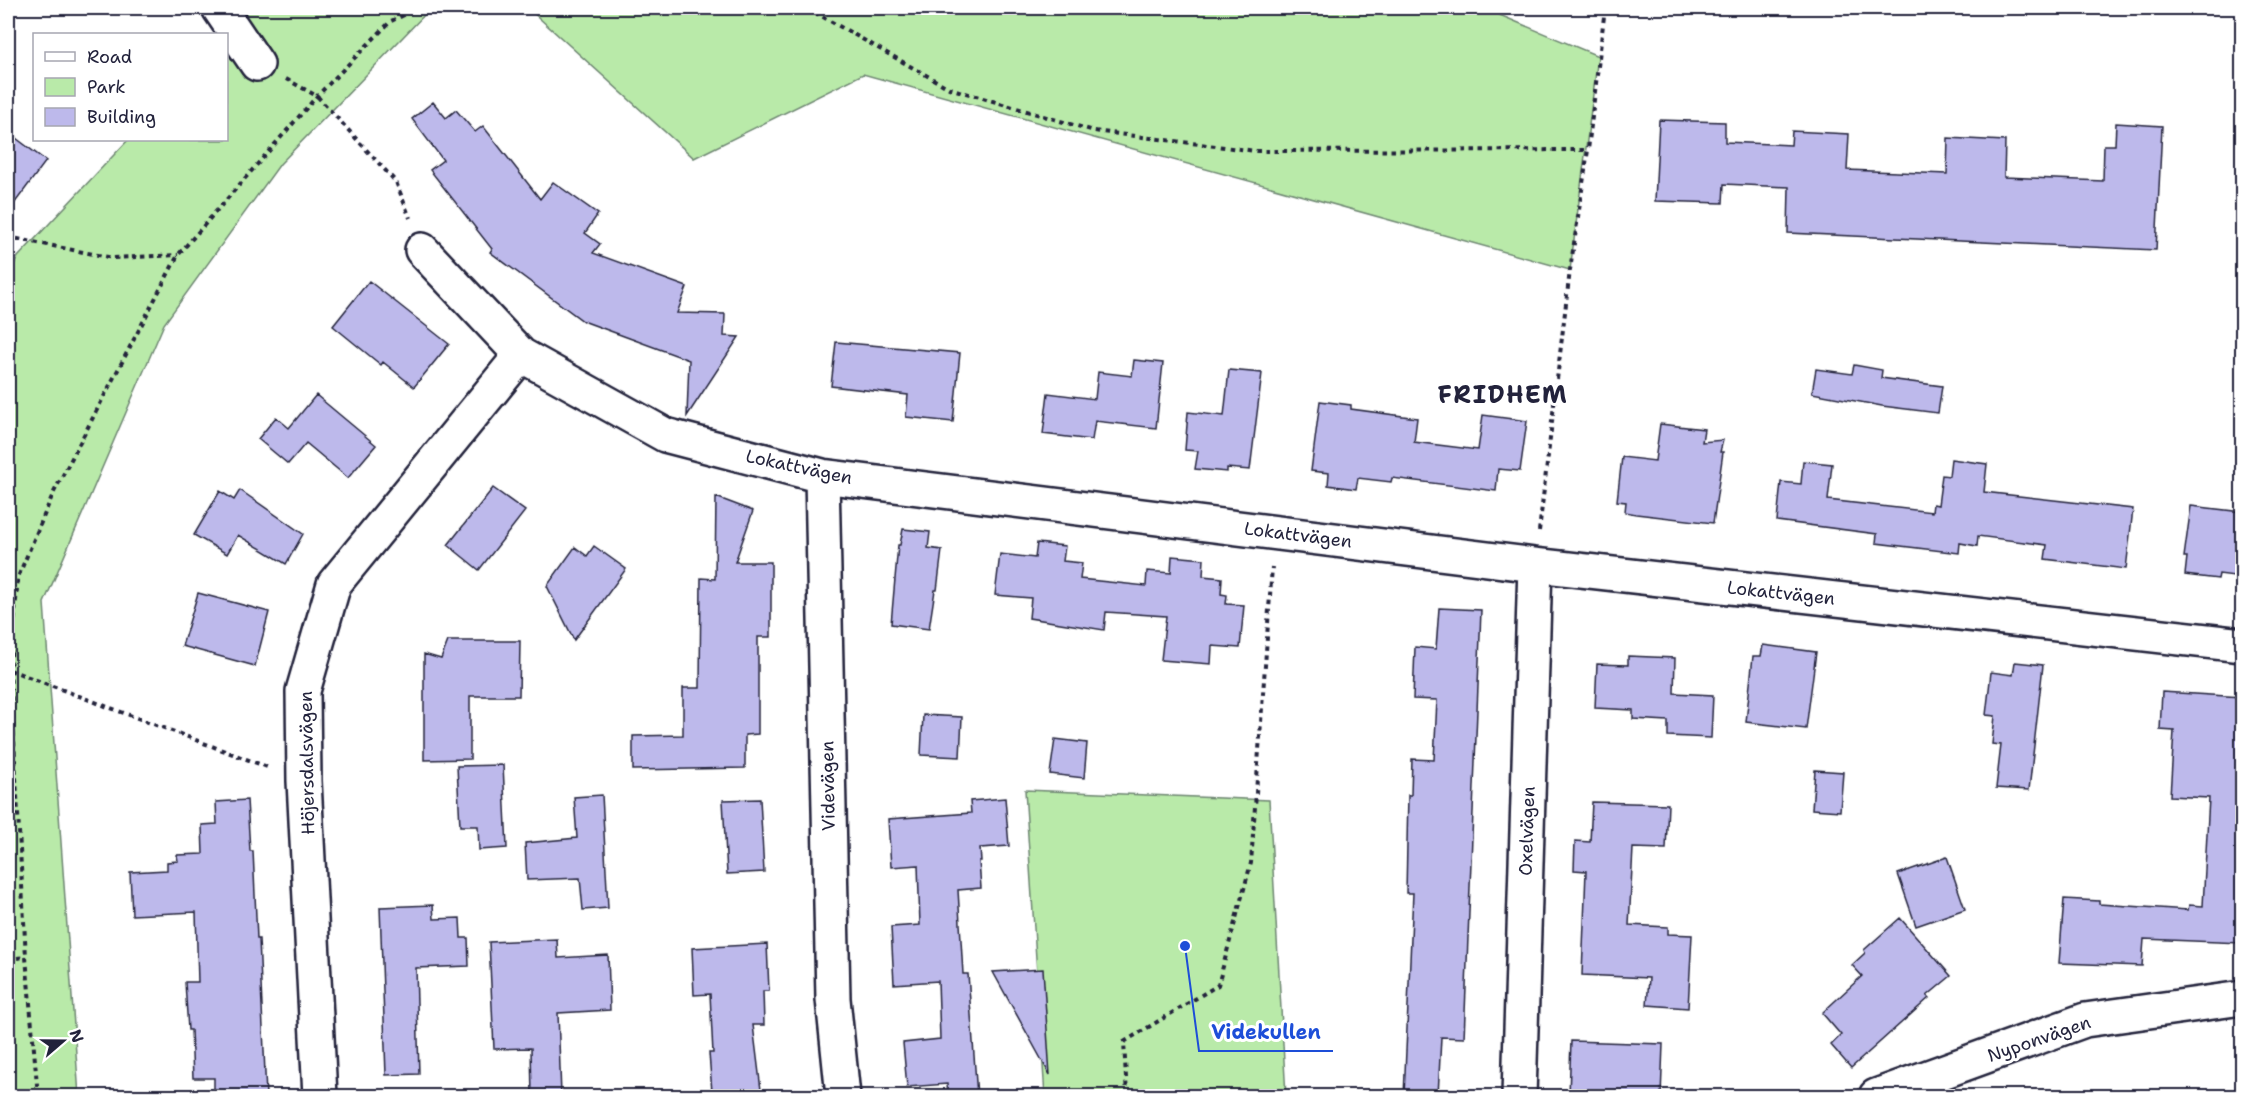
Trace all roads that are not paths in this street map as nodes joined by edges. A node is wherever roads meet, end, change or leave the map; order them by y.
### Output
1 (219, 8) edge
2 (258, 64) road end
3 (422, 250) road end
4 (521, 355) junction
5 (822, 476) junction
6 (1535, 565) junction
7 (2242, 645) edge
8 (2242, 998) edge
9 (320, 1096) edge
10 (843, 1096) edge
11 (1519, 1096) edge
12 (1876, 1096) edge

1 - 2 street
3 - 4 street, Lokattvägen
4 - 5 street, Lokattvägen
4 - 9 street, Höjersdalsvägen
5 - 6 street, Lokattvägen
5 - 10 street, Videvägen
6 - 7 street, Lokattvägen
6 - 11 street, Oxelvägen
8 - 12 street, Nyponvägen

